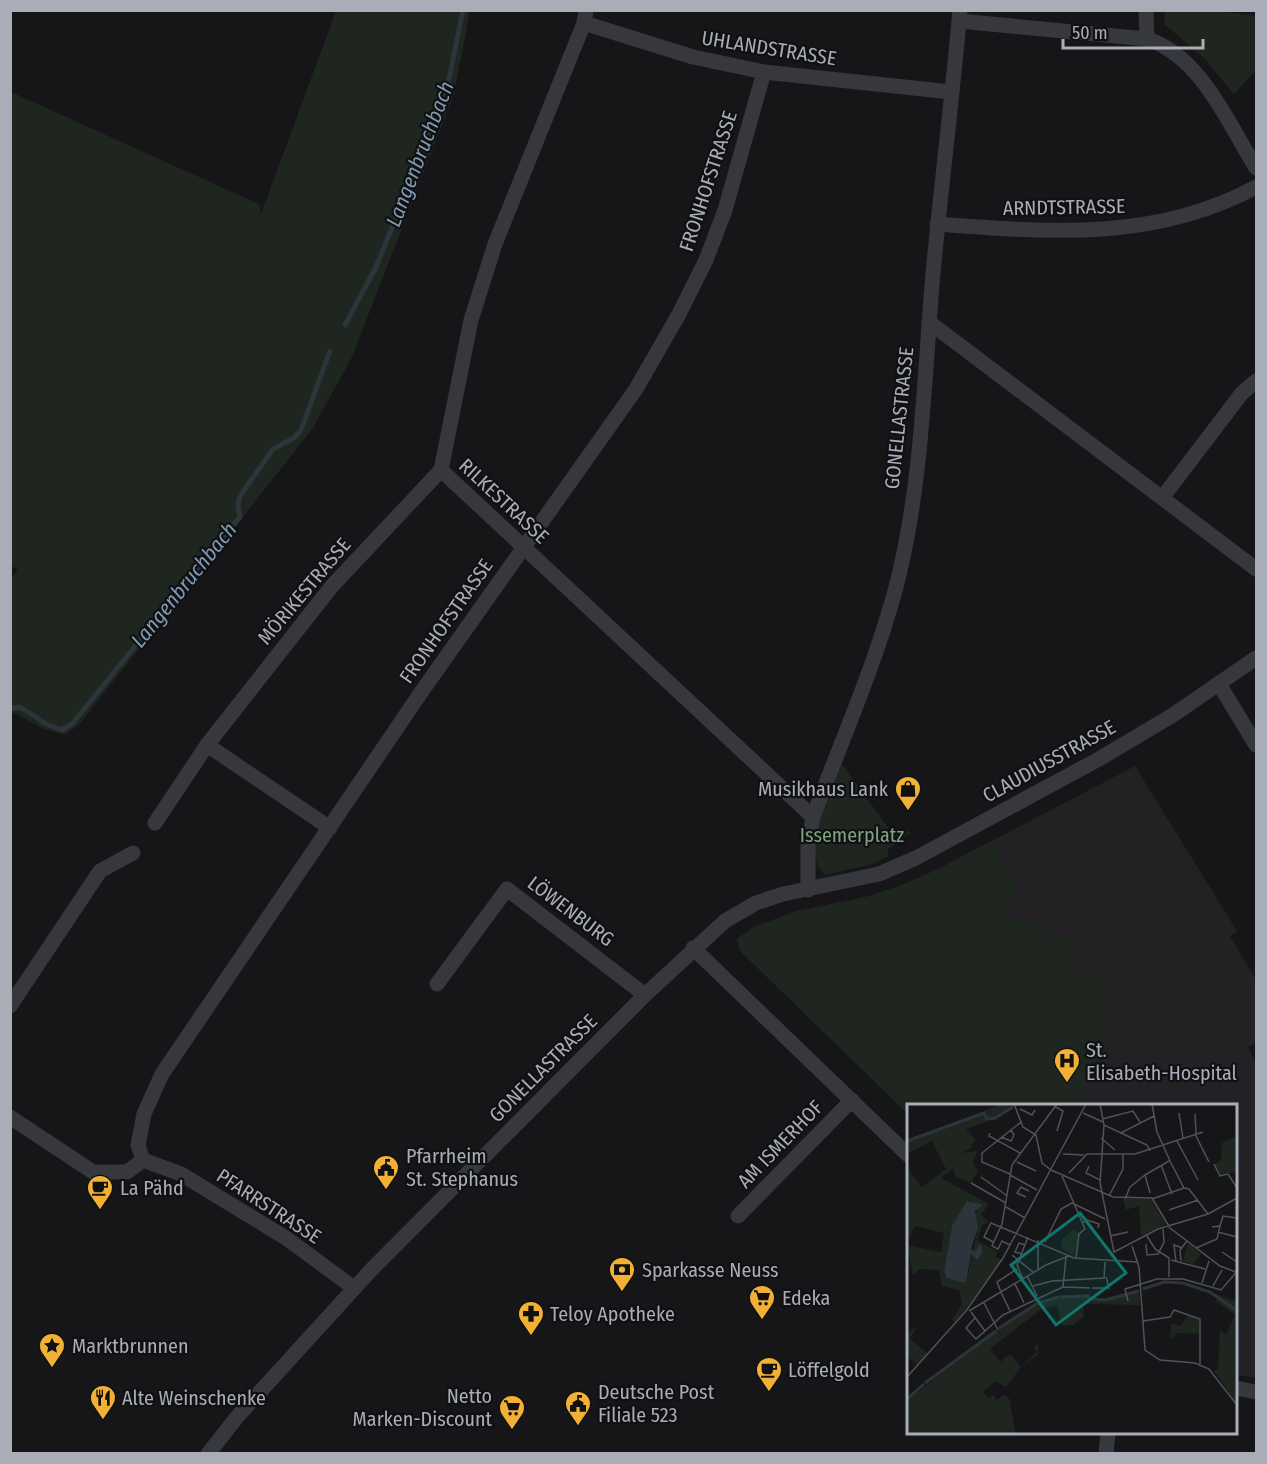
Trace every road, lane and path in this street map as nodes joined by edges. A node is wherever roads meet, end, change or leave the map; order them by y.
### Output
1 (1146, 10) edge
2 (960, 16) edge
3 (585, 17) edge
4 (1147, 39) junction
5 (764, 72) junction
6 (951, 92) junction
7 (1257, 168) edge
8 (1257, 187) edge
9 (937, 224) junction
10 (929, 322) junction
11 (1257, 381) edge
12 (441, 470) junction
13 (1162, 498) junction
14 (523, 547) junction
15 (1257, 569) edge
16 (1257, 658) edge
17 (1219, 684) junction
18 (1257, 744) edge
19 (207, 745) junction
20 (813, 817) junction
21 (155, 823) dead end
22 (330, 828) junction
23 (133, 853) dead end
24 (851, 882) joint
25 (808, 890) junction
26 (693, 948) junction
27 (437, 984) dead end
28 (645, 995) junction
29 (10, 1006) edge
30 (852, 1100) junction
31 (10, 1117) edge
32 (907, 1153) edge
33 (143, 1160) junction
34 (738, 1216) dead end
35 (354, 1288) junction
36 (1237, 1388) edge
37 (1257, 1392) edge
38 (1108, 1434) edge
39 (208, 1454) edge
40 (1106, 1454) edge

1 - 4 street
2 - 4 street
2 - 6 street, GONELLASTRASSE
3 - 5 street, UHLANDSTRASSE
3 - 12 street, RILKESTRASSE
4 - 7 street
5 - 6 street, UHLANDSTRASSE
5 - 14 street, FRONHOFSTRASSE
6 - 9 street, GONELLASTRASSE
8 - 9 street, ARNDTSTRASSE
9 - 10 street, GONELLASTRASSE
10 - 13 street
10 - 20 street, GONELLASTRASSE
11 - 13 street
12 - 14 street, RILKESTRASSE
12 - 19 street, MÖRIKESTRASSE
13 - 15 street
14 - 20 street, RILKESTRASSE
14 - 22 street, FRONHOFSTRASSE
16 - 17 street, CLAUDIUSSTRASSE
17 - 18 street
17 - 24 street, CLAUDIUSSTRASSE
19 - 21 street, MÖRIKESTRASSE
19 - 22 street
20 - 25 street
22 - 33 street, FRONHOFSTRASSE
23 - 29 street
24 - 25 street, GONELLASTRASSE
25 - 26 street, GONELLASTRASSE
26 - 28 street, GONELLASTRASSE
26 - 30 street
27 - 28 street, LÖWENBURG
28 - 35 street, GONELLASTRASSE
30 - 32 street
30 - 34 street, AM ISMERHOF
31 - 33 street
33 - 35 street, PFARRSTRASSE
35 - 39 street, GONELLASTRASSE
36 - 37 street
38 - 40 street

